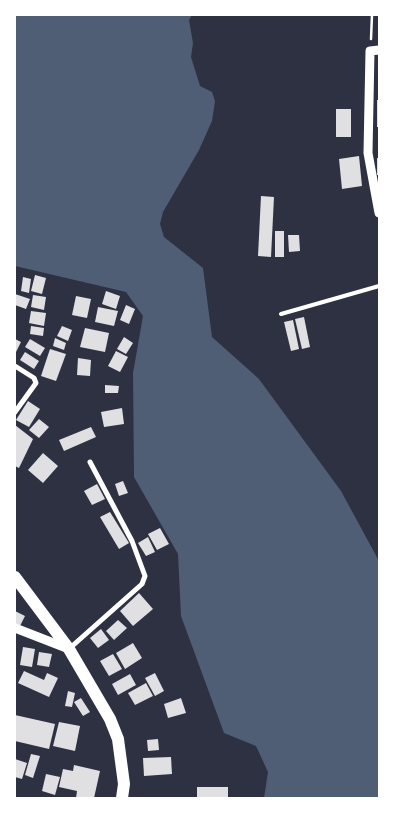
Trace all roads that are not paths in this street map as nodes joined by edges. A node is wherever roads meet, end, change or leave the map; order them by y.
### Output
1 (375, 51) edge
2 (378, 208) edge
3 (379, 286) edge
4 (281, 314) dead end
5 (15, 366) edge
6 (15, 412) edge
7 (90, 462) dead end
8 (15, 577) edge
9 (15, 628) edge
10 (70, 649) junction
11 (122, 798) edge

1 - 2 street
3 - 4 lane
5 - 6 street
7 - 10 street
8 - 10 main road
9 - 10 street
10 - 11 main road

